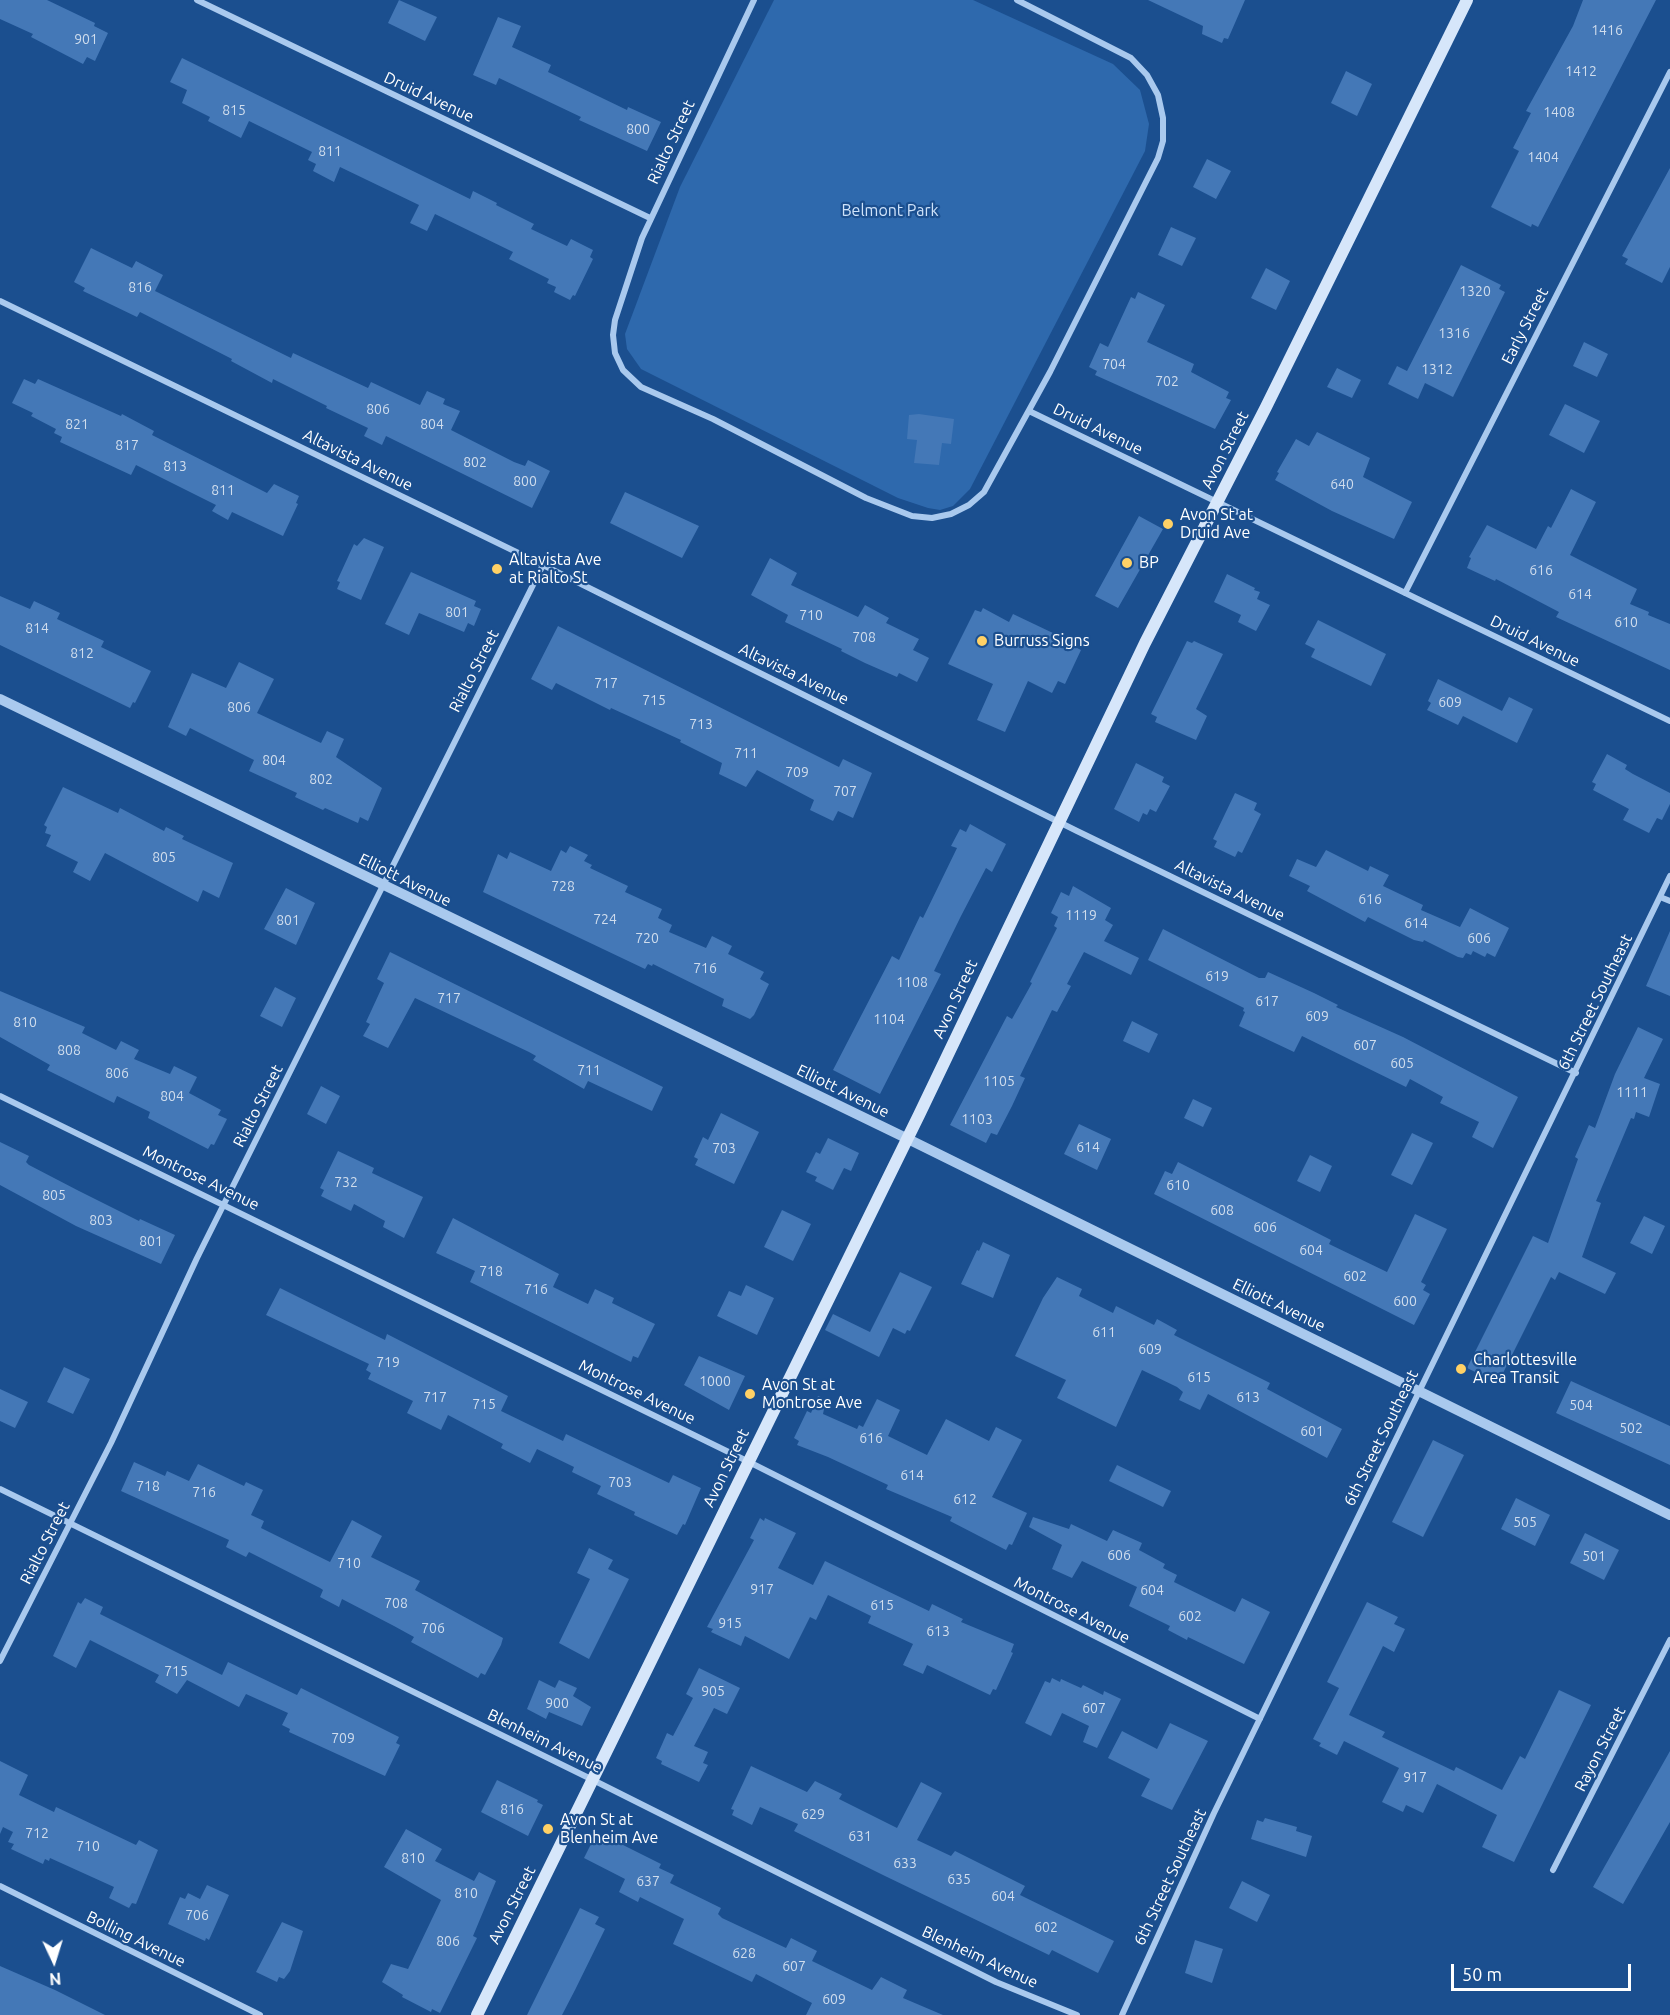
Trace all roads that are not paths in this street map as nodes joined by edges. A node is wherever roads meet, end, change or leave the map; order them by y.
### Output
1 (197, 0) edge
2 (754, 0) edge
3 (1017, 0) edge
4 (1467, 0) edge
5 (1670, 72) edge
6 (650, 219) junction
7 (622, 298) joint
8 (0, 301) edge
9 (1029, 411) junction
10 (1217, 502) junction
11 (543, 565) junction
12 (1405, 593) junction
13 (0, 699) edge
14 (1670, 721) edge
15 (1059, 822) junction
16 (1670, 876) edge
17 (382, 885) junction
18 (1660, 897) junction
19 (1670, 901) edge
20 (1576, 1073) junction
21 (0, 1096) edge
22 (906, 1138) junction
23 (225, 1203) junction
24 (1420, 1390) junction
25 (747, 1461) junction
26 (0, 1490) edge
27 (1670, 1515) edge
28 (70, 1524) junction
29 (1670, 1640) edge
30 (0, 1661) edge
31 (1260, 1719) junction
32 (593, 1780) junction
33 (1553, 1870) dead end
34 (0, 1886) edge
35 (260, 2015) edge
36 (477, 2015) edge
37 (1077, 2015) edge
38 (1122, 2015) edge

1 - 6 street, Druid Avenue
2 - 6 street, Rialto Street
3 - 9 street
4 - 10 main road, Avon Street
5 - 12 street, Early Street
6 - 7 street, Rialto Street
7 - 9 street, Druid Avenue
8 - 11 street, Altavista Avenue
9 - 10 street, Druid Avenue
10 - 12 street, Druid Avenue
10 - 15 main road, Avon Street
11 - 15 street, Altavista Avenue
11 - 17 street, Rialto Street
12 - 14 street, Druid Avenue
13 - 17 street, Elliott Avenue
15 - 20 street, Altavista Avenue
15 - 22 main road, Avon Street
16 - 18 street, 6th Street Southeast
17 - 22 street, Elliott Avenue
17 - 23 street, Rialto Street
18 - 19 street
18 - 20 street, 6th Street Southeast
20 - 24 street, 6th Street Southeast
21 - 23 street, Montrose Avenue
22 - 24 street, Elliott Avenue
22 - 25 main road, Avon Street
23 - 25 street, Montrose Avenue
23 - 28 street, Rialto Street
24 - 27 street, Elliott Avenue
24 - 31 street, 6th Street Southeast
25 - 31 street, Montrose Avenue
25 - 32 main road, Avon Street
26 - 28 street, Blenheim Avenue
28 - 30 street, Rialto Street
28 - 32 street, Blenheim Avenue
29 - 33 street, Rayon Street
31 - 38 street, 6th Street Southeast
32 - 36 main road, Avon Street
32 - 37 street, Blenheim Avenue
34 - 35 street, Bolling Avenue

